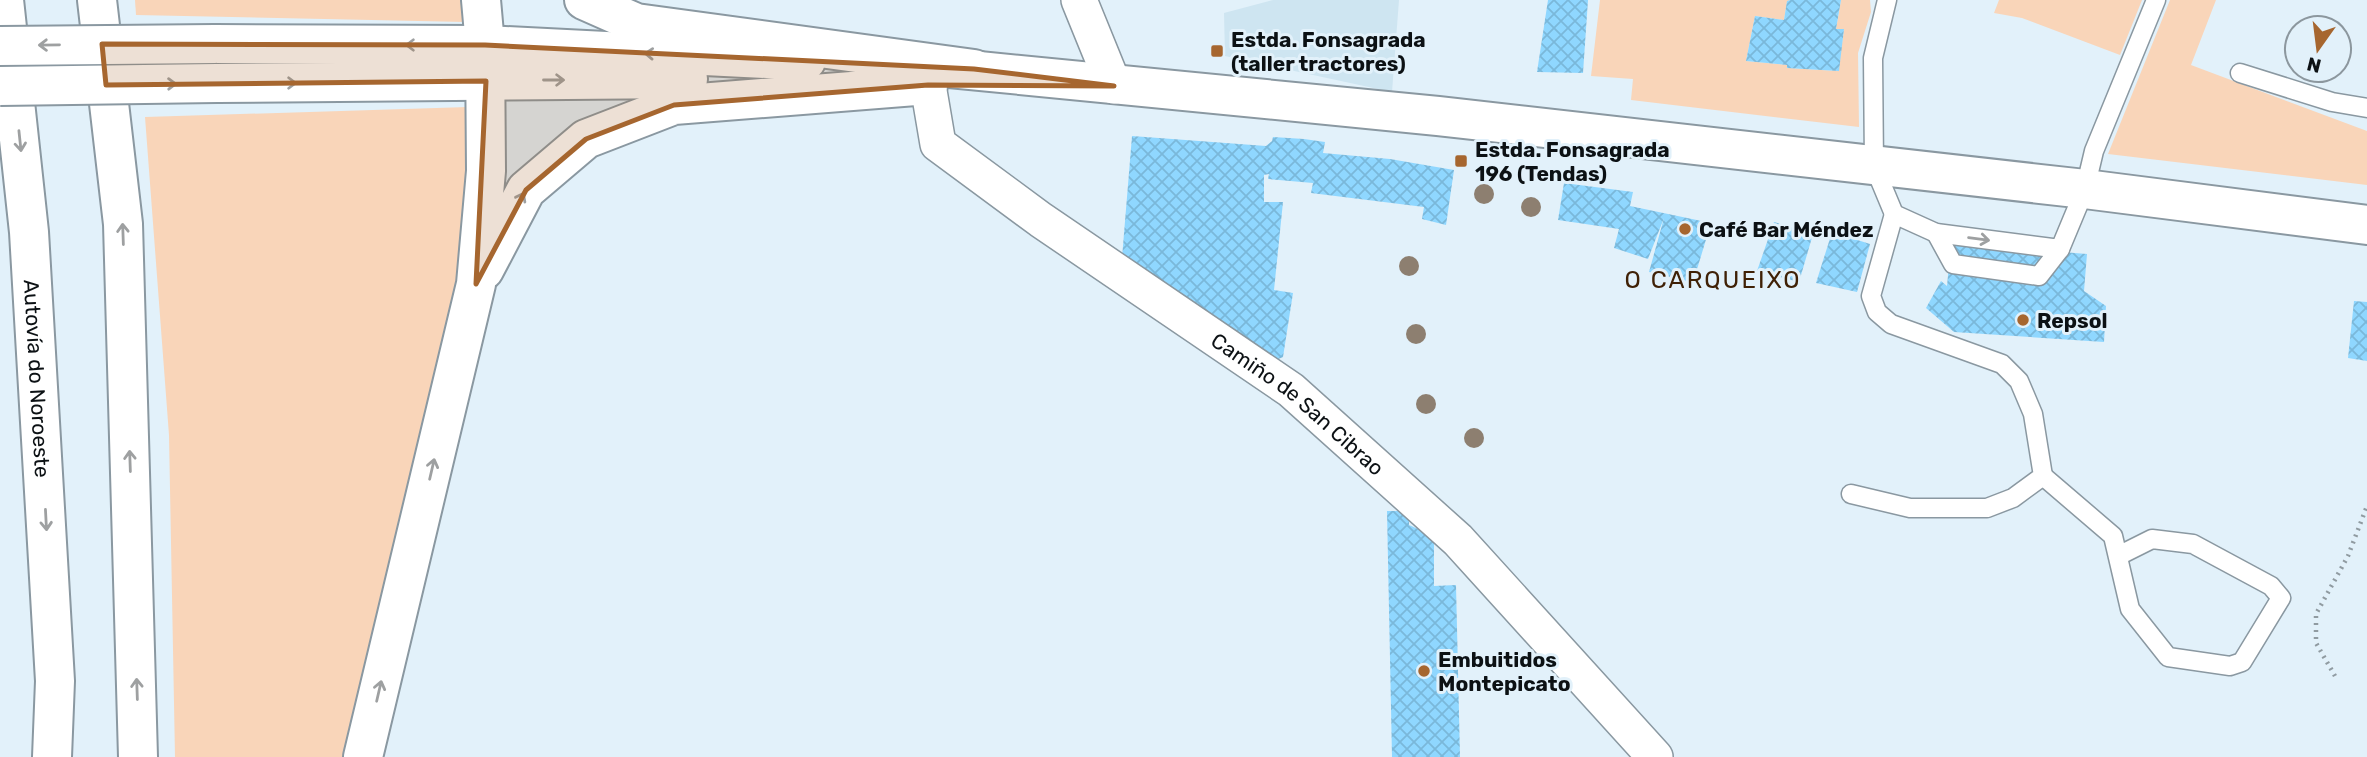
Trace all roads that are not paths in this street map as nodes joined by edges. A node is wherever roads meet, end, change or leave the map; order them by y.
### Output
1 (4, 0) edge
2 (97, 0) edge
3 (481, 0) edge
4 (584, 0) edge
5 (1079, 0) edge
6 (1886, 0) edge
7 (2156, 0) edge
8 (0, 46) edge
9 (485, 63) junction
10 (974, 69) junction
11 (2240, 73) dead end
12 (928, 85) junction
13 (0, 86) edge
14 (1114, 86) junction
15 (2367, 108) edge
16 (1874, 166) junction
17 (2085, 189) junction
18 (1894, 214) junction
19 (2367, 225) edge
20 (1936, 233) junction
21 (2060, 249) junction
22 (476, 284) junction
23 (2043, 476) junction
24 (1851, 494) dead end
25 (2118, 556) junction
26 (52, 757) edge
27 (138, 757) edge
28 (363, 757) edge
29 (1655, 757) edge

1 -> 26 main road, Autovía do Noroeste
27 -> 2 main road
3 - 9 main road
4 - 10 main road
5 - 14 street
6 - 16 lane
7 - 17 lane
9 -> 8 main road, bridge
10 -> 9 main road
9 -> 12 main road
13 -> 9 main road, bridge
9 - 22 main road
10 - 14 main road
11 - 15 lane
12 - 14 main road
22 -> 12 main road
12 - 29 street, Camiño de San Cibrao
14 - 16 main road
16 - 17 main road
16 - 18 lane
17 - 19 main road
17 - 21 lane
18 - 20 lane
18 - 23 lane
20 -> 21 lane
20 - 21 lane
28 -> 22 main road
23 - 24 lane
23 - 25 lane
25 - 25 lane

